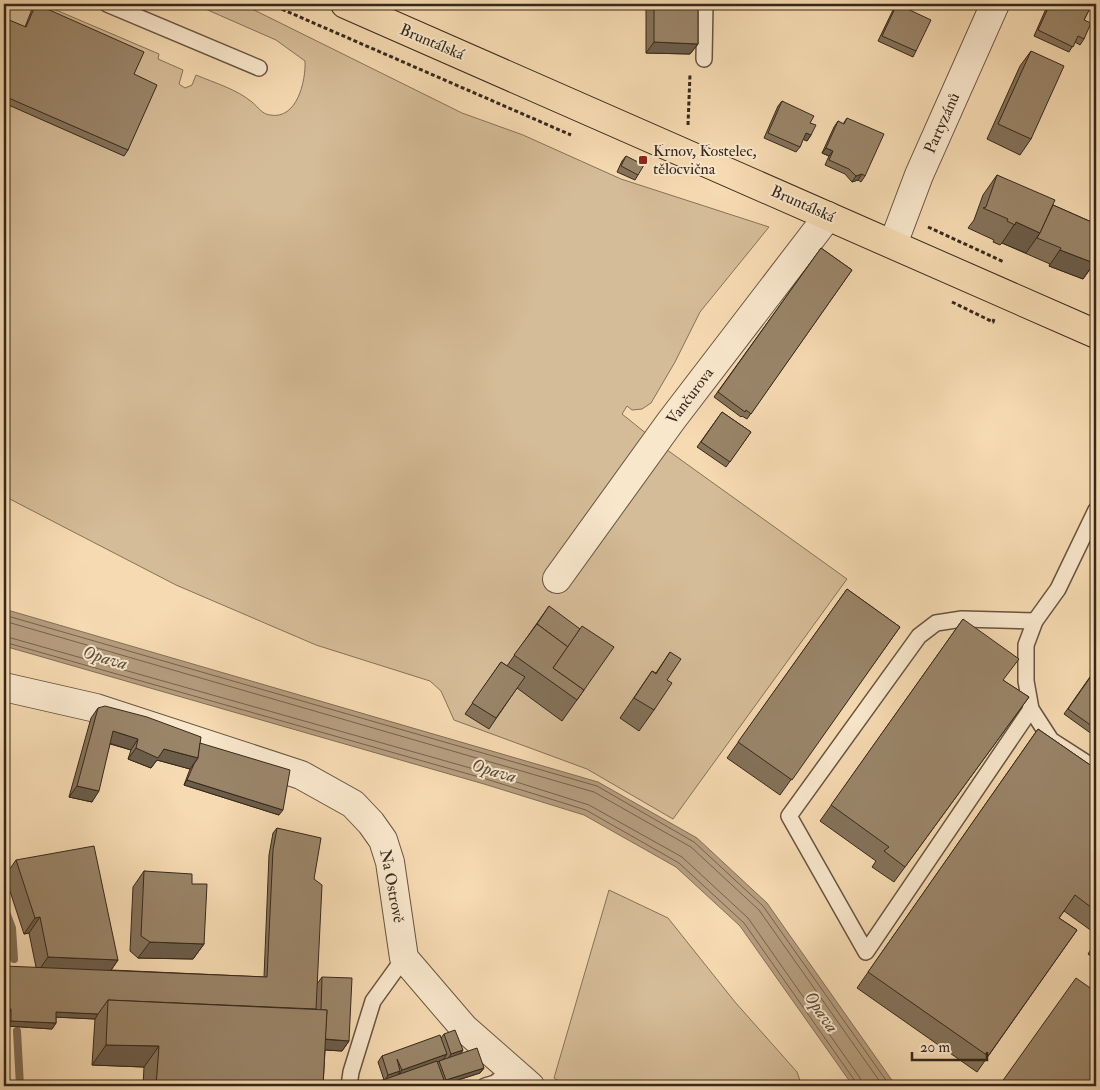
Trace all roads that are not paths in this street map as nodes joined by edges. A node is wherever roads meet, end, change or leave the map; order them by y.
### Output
1 (107, 4) edge
2 (345, 4) edge
3 (705, 4) edge
4 (995, 4) edge
5 (139, 10) edge
6 (697, 62) road end
7 (259, 68) dead end
8 (828, 216) junction
9 (893, 244) junction
10 (1096, 334) edge
11 (1096, 510) edge
12 (557, 579) dead end
13 (1035, 621) junction
14 (4, 687) edge
15 (1031, 709) junction
16 (1096, 769) edge
17 (404, 958) junction
18 (520, 1078) edge
19 (349, 1086) edge
20 (485, 1086) edge

1 - 5 lane
2 - 8 main road, Bruntálská
3 - 6 lane
4 - 9 street, Partyzánů
5 - 7 lane
8 - 9 main road, Bruntálská
8 - 12 street, Vančurova
9 - 10 main road, Bruntálská
11 - 13 lane
13 - 15 lane
13 - 15 lane
14 - 17 street, Na Ostrově
15 - 16 lane
17 - 18 street
17 - 19 lane
18 - 20 lane

